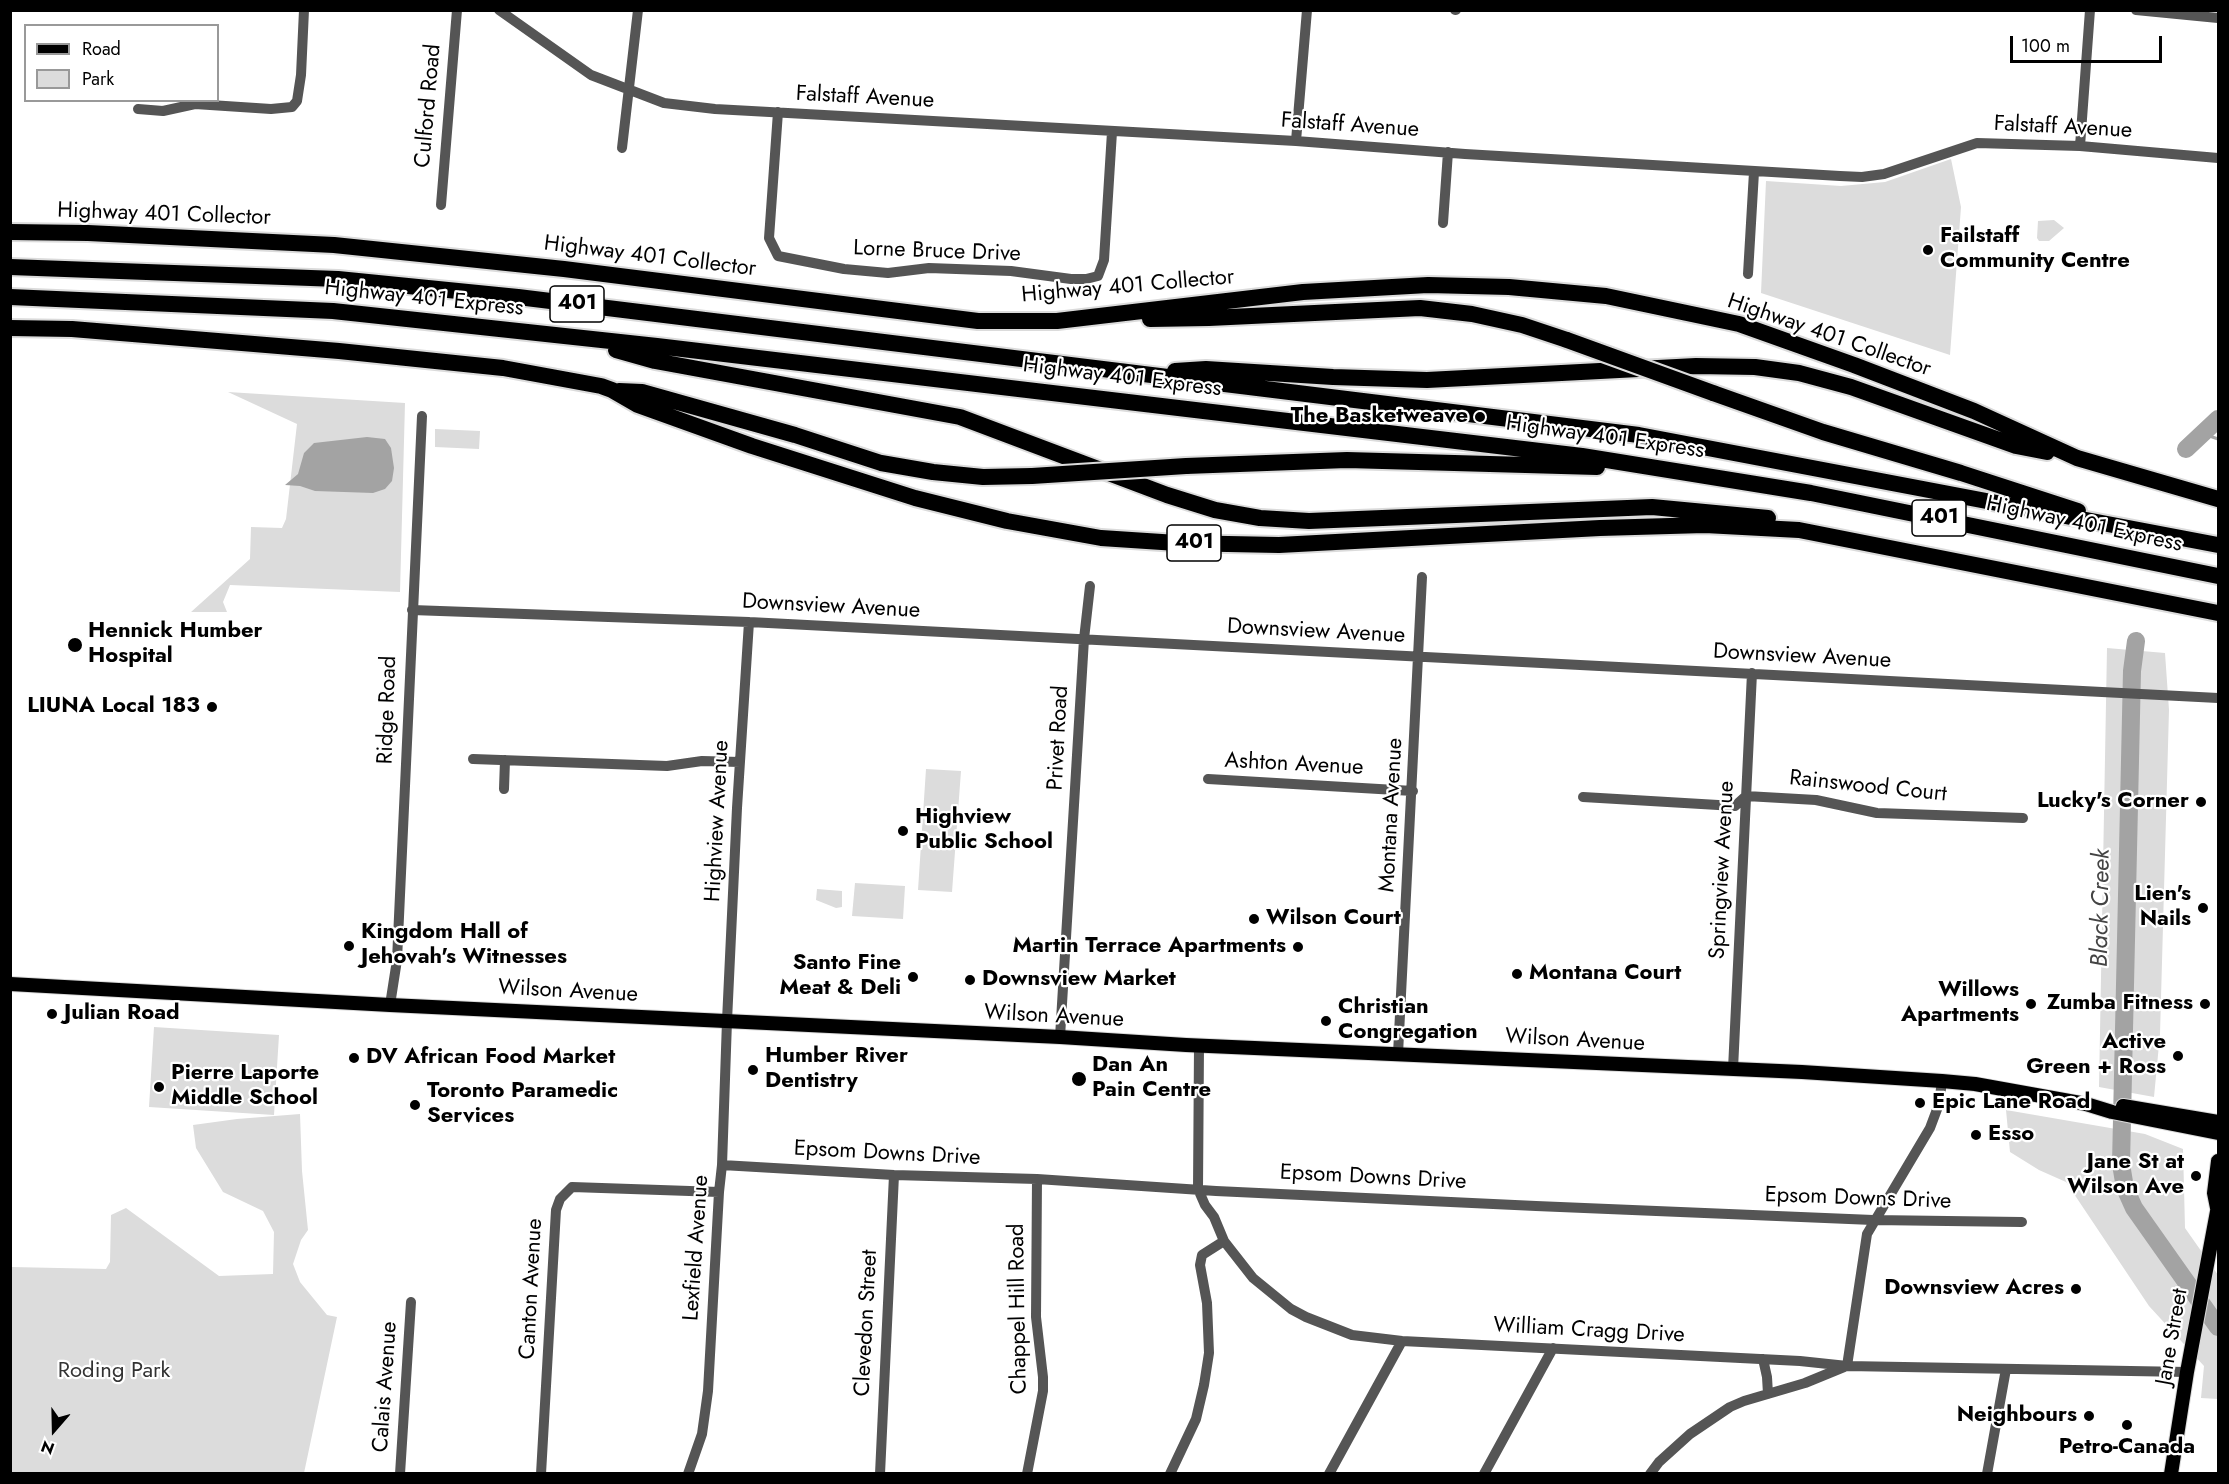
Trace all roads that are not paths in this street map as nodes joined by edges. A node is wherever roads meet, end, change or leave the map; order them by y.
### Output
1 (304, 10) edge
2 (457, 10) edge
3 (499, 10) edge
4 (638, 10) edge
5 (1307, 10) edge
6 (2090, 10) edge
7 (2136, 10) edge
8 (2218, 18) edge
9 (629, 90) junction
10 (138, 109) dead end
11 (778, 112) junction
12 (1112, 132) junction
13 (1296, 141) junction
14 (2080, 146) junction
15 (622, 148) dead end
16 (1448, 152) junction
17 (2218, 158) edge
18 (1754, 172) junction
19 (441, 205) dead end
20 (1443, 223) dead end
21 (10, 232) edge
22 (10, 267) edge
23 (1748, 274) dead end
24 (10, 297) edge
25 (1057, 321) junction
26 (10, 328) edge
27 (569, 337) junction
28 (1141, 374) junction
29 (612, 390) junction
30 (422, 416) dead end
31 (2077, 458) junction
32 (1658, 468) junction
33 (2218, 499) edge
34 (2112, 524) junction
35 (1800, 531) junction
36 (2218, 545) edge
37 (2218, 576) edge
38 (1422, 577) dead end
39 (1090, 586) dead end
40 (412, 610) junction
41 (2218, 613) edge
42 (749, 622) junction
43 (1084, 639) junction
44 (1418, 657) junction
45 (1752, 674) junction
46 (2218, 698) edge
47 (473, 759) dead end
48 (505, 760) junction
49 (740, 762) junction
50 (1208, 779) dead end
51 (504, 789) dead end
52 (1413, 792) junction
53 (1746, 796) junction
54 (1583, 797) dead end
55 (2023, 818) dead end
56 (10, 984) edge
57 (390, 1005) junction
58 (727, 1021) junction
59 (1060, 1037) junction
60 (1199, 1046) junction
61 (1398, 1054) junction
62 (1733, 1069) junction
63 (1942, 1081) junction
64 (2157, 1116) junction
65 (2218, 1122) edge
66 (2218, 1133) edge
67 (2218, 1161) edge
68 (722, 1166) junction
69 (894, 1175) junction
70 (1037, 1179) junction
71 (1198, 1190) junction
72 (719, 1192) junction
73 (2218, 1207) edge
74 (1874, 1220) junction
75 (2022, 1222) dead end
76 (1224, 1241) junction
77 (411, 1302) dead end
78 (1402, 1341) junction
79 (1553, 1348) junction
80 (1763, 1359) junction
81 (1847, 1366) junction
82 (2006, 1369) junction
83 (2187, 1372) junction
84 (1768, 1394) junction
85 (400, 1473) edge
86 (540, 1473) edge
87 (688, 1473) edge
88 (880, 1473) edge
89 (1027, 1473) edge
90 (1170, 1473) edge
91 (1329, 1473) edge
92 (1484, 1473) edge
93 (1650, 1473) edge
94 (1987, 1473) edge
95 (2171, 1473) edge

1 - 10 street
2 - 19 street, Culford Road
3 - 9 street, Falstaff Avenue
4 - 9 street
5 - 13 street
6 - 14 street
7 - 8 street
9 - 11 street, Falstaff Avenue
9 - 15 street
11 - 12 street, Falstaff Avenue
11 - 12 street, Lorne Bruce Drive
12 - 13 street, Falstaff Avenue
13 - 16 street, Falstaff Avenue
14 - 17 street, Falstaff Avenue
14 - 18 street, Falstaff Avenue
16 - 18 street, Falstaff Avenue
16 - 20 street
18 - 23 street
21 - 25 highway, Highway 401 Collector / 401
22 - 28 highway, Highway 401 Express / 401
24 - 27 highway, Highway 401 Express / 401
25 - 31 highway, Highway 401 Collector / 401
25 - 34 highway, bridge
26 - 29 highway, 401
27 - 32 highway, Highway 401 Express / 401
27 - 35 highway
28 - 31 highway
28 - 34 highway, Highway 401 Express / 401
29 - 32 highway, bridge
29 - 35 highway, 401
30 - 40 street, Ridge Road
31 - 33 highway, Highway 401 Collector / 401
32 - 37 highway, Highway 401 Express / 401
34 - 36 highway, Highway 401 Express / 401
35 - 41 highway, 401
38 - 44 street, Montana Avenue
39 - 43 street, Privet Road
40 - 42 street, Downsview Avenue
40 - 57 street, Ridge Road
42 - 43 street, Downsview Avenue
42 - 49 street, Highview Avenue
43 - 44 street, Downsview Avenue
43 - 59 street, Privet Road
44 - 45 street, Downsview Avenue
44 - 52 street, Montana Avenue
45 - 46 street, Downsview Avenue
45 - 53 street, Springview Avenue
47 - 48 street
48 - 49 street
48 - 51 street
49 - 58 street, Highview Avenue
50 - 52 street, Ashton Avenue
52 - 61 street, Montana Avenue
53 - 54 street
53 - 55 street, Rainswood Court
53 - 62 street, Springview Avenue
56 - 57 main road, Wilson Avenue
57 - 58 main road, Wilson Avenue
58 - 59 main road, Wilson Avenue
58 - 68 street, Lexfield Avenue
59 - 60 main road, Wilson Avenue
60 - 61 main road, Wilson Avenue
60 - 71 street, William Cragg Drive
61 - 62 main road, Wilson Avenue
62 - 63 main road, Wilson Avenue
63 - 64 main road, Wilson Avenue
63 - 74 street
64 - 65 main road, Wilson Avenue
64 - 66 main road, Wilson Avenue
67 - 73 main road, Jane Street
68 - 69 street, Epsom Downs Drive
68 - 72 street, Lexfield Avenue
69 - 70 street, Epsom Downs Drive
69 - 88 street, Clevedon Street
70 - 71 street, Epsom Downs Drive
70 - 89 street, Chappel Hill Road
71 - 74 street, Epsom Downs Drive
71 - 76 street, William Cragg Drive
72 - 86 street, Canton Avenue
72 - 87 street, Lexfield Avenue
73 - 83 main road, Jane Street
74 - 75 street, Epsom Downs Drive
74 - 81 street
76 - 78 street, William Cragg Drive
76 - 90 street
77 - 85 street, Calais Avenue
78 - 79 street, William Cragg Drive
78 - 91 street
79 - 80 street, William Cragg Drive
79 - 92 street
80 - 81 street, William Cragg Drive
80 - 84 street
81 - 82 street, William Cragg Drive
81 - 84 street
82 - 83 street, William Cragg Drive
82 - 94 street
83 - 95 main road, Jane Street
84 - 93 street

